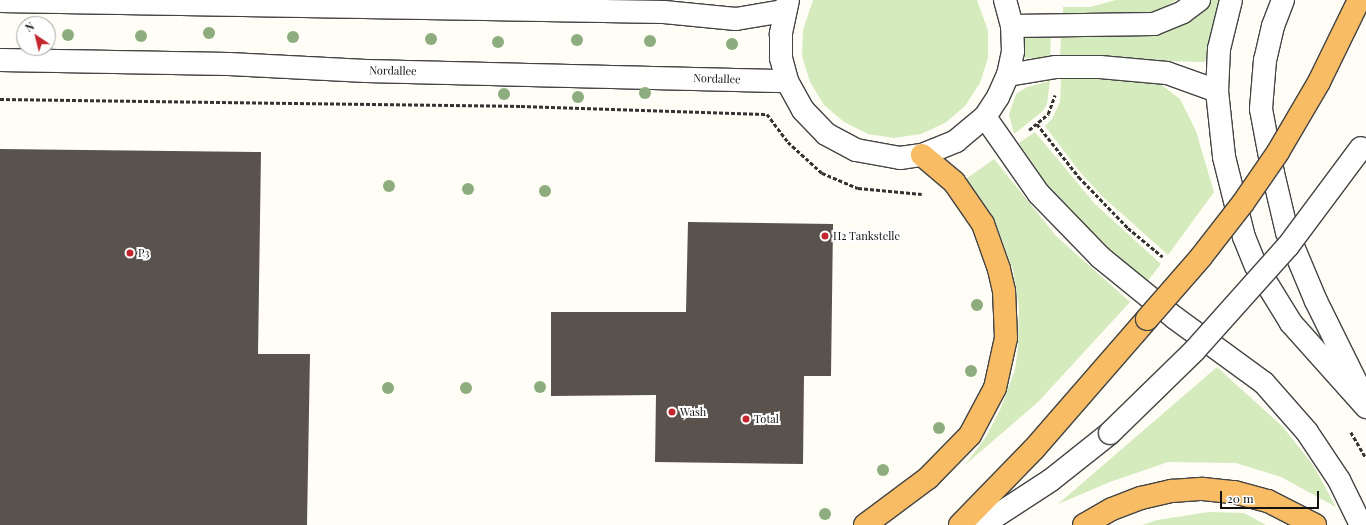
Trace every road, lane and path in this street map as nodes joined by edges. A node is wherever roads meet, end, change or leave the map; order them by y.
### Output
1 (708, 0) edge
2 (1005, 0) edge
3 (1199, 0) edge
4 (1231, 0) edge
5 (1283, 0) edge
6 (1359, 0) edge
7 (0, 1) edge
8 (786, 5) edge
9 (664, 12) junction
10 (1012, 26) junction
11 (0, 60) edge
12 (1056, 67) junction
13 (1008, 75) junction
14 (787, 81) junction
15 (1217, 91) junction
16 (0, 99) edge
17 (985, 117) junction
18 (1366, 138) edge
19 (1004, 146) junction
20 (922, 155) junction
21 (954, 182) junction
22 (1366, 402) edge
23 (1366, 407) edge
24 (865, 525) edge
25 (960, 525) edge
26 (982, 525) edge
27 (1084, 525) edge
28 (1315, 525) edge
29 (1361, 525) edge

1 - 9 street
2 - 10 street
3 - 10 street
4 - 15 street
5 - 22 street
6 - 25 highway, bridge
7 - 9 street
8 - 9 street
8 - 14 street
10 - 13 street
11 - 14 street, Nordallee
12 - 13 street
12 - 15 street
12 - 19 path
13 - 17 street
14 - 20 street
15 - 23 street
16 - 21 path
17 - 19 street
17 - 20 street
18 - 26 street, bridge
19 - 29 street
20 - 21 highway
21 - 24 highway
27 - 28 highway

